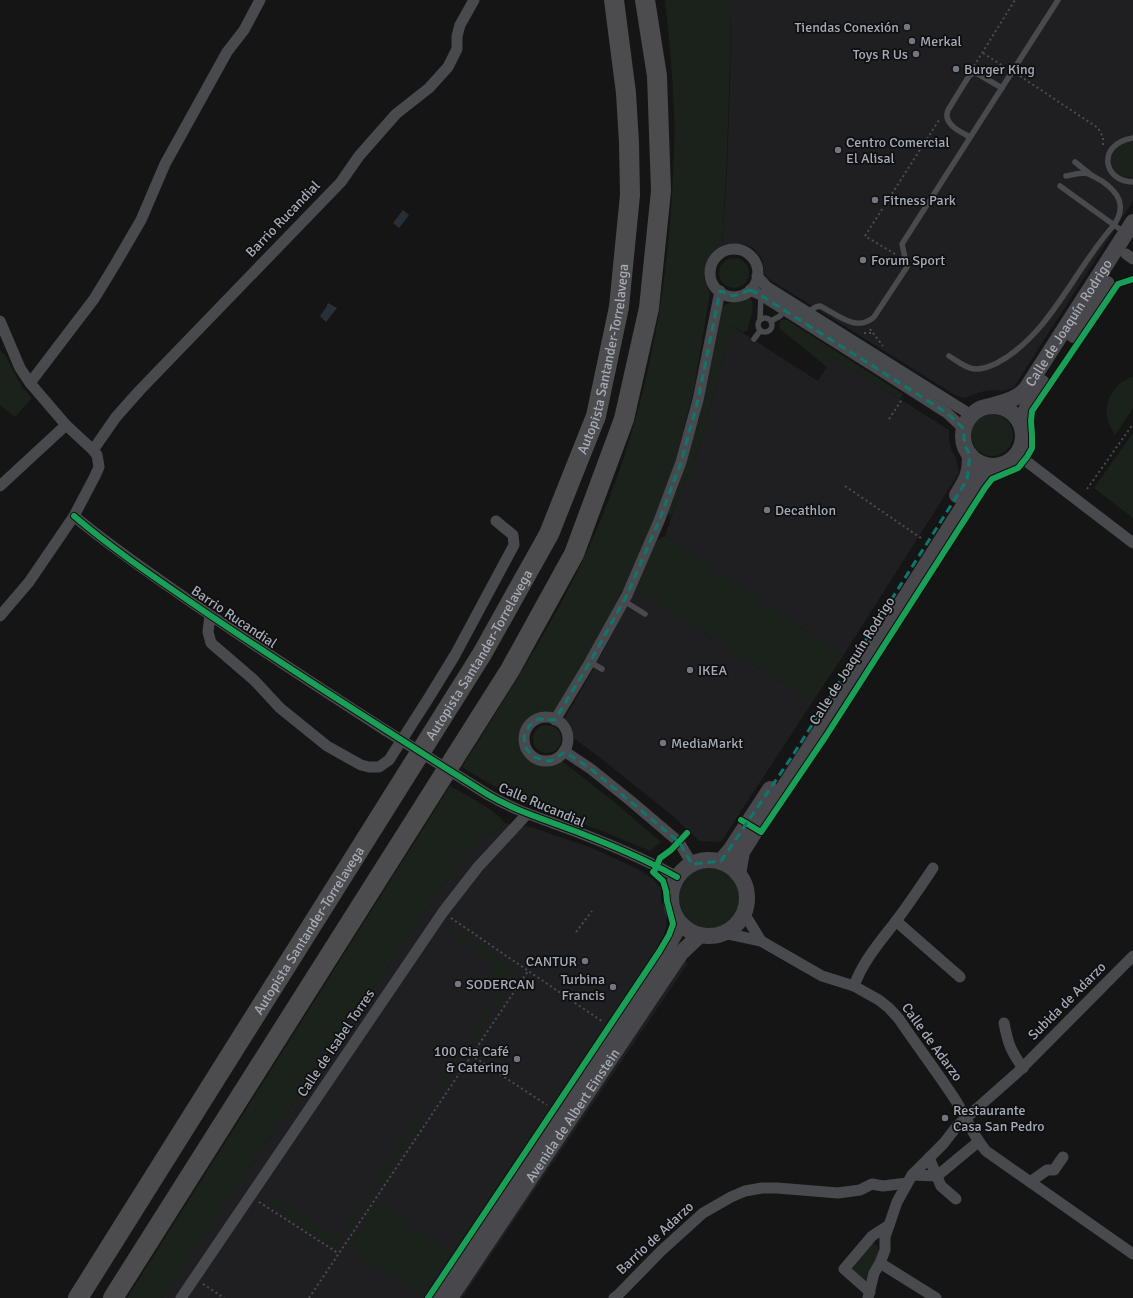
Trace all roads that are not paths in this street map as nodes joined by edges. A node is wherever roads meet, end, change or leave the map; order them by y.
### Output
1 (260, 0) edge
2 (474, 0) edge
3 (607, 0) edge
4 (614, 0) edge
5 (645, 0) edge
6 (656, 0) edge
7 (1058, 0) edge
8 (658, 76) junction
9 (1002, 88) junction
10 (626, 94) junction
11 (970, 138) junction
12 (1133, 138) edge
13 (1076, 162) dead end
14 (1091, 175) junction
15 (1066, 176) dead end
16 (1133, 182) edge
17 (1060, 186) dead end
18 (1127, 239) edge
19 (757, 276) junction
20 (750, 290) junction
21 (720, 292) junction
22 (761, 295) junction
23 (785, 311) junction
24 (807, 312) junction
25 (760, 319) junction
26 (0, 321) edge
27 (771, 321) junction
28 (760, 331) junction
29 (754, 339) dead end
30 (949, 356) dead end
31 (30, 383) junction
32 (990, 406) junction
33 (967, 422) junction
34 (1021, 424) junction
35 (66, 425) junction
36 (93, 450) junction
37 (1017, 454) junction
38 (970, 455) junction
39 (989, 466) junction
40 (0, 486) edge
41 (74, 516) junction
42 (496, 520) dead end
43 (1133, 543) edge
44 (624, 601) junction
45 (645, 614) dead end
46 (210, 615) junction
47 (0, 616) edge
48 (590, 662) junction
49 (602, 669) dead end
50 (555, 720) junction
51 (385, 730) joint
52 (564, 751) junction
53 (527, 814) junction
54 (721, 861) junction
55 (692, 864) junction
56 (933, 868) dead end
57 (738, 874) junction
58 (677, 877) junction
59 (744, 913) junction
60 (896, 921) junction
61 (680, 924) junction
62 (724, 933) junction
63 (700, 935) junction
64 (761, 941) junction
65 (1133, 956) edge
66 (960, 977) dead end
67 (854, 986) junction
68 (1004, 1023) dead end
69 (1023, 1068) junction
70 (967, 1118) junction
71 (978, 1142) junction
72 (1063, 1156) dead end
73 (929, 1158) junction
74 (937, 1176) junction
75 (910, 1179) junction
76 (1030, 1182) junction
77 (956, 1199) dead end
78 (889, 1225) junction
79 (1133, 1254) edge
80 (880, 1263) junction
81 (869, 1295) edge
82 (78, 1298) edge
83 (113, 1298) edge
84 (181, 1298) edge
85 (435, 1298) edge
86 (450, 1298) edge
87 (614, 1298) edge
88 (936, 1298) edge

1 - 31 street
2 - 36 street, Barrio Rucandial
3 - 10 highway
4 - 10 highway, Autopista Santander-Torrelavega
5 - 8 highway
6 - 8 highway
7 - 9 lane
8 - 83 highway
9 - 11 lane
9 - 11 lane
10 - 82 highway, Autopista Santander-Torrelavega
11 - 24 lane
12 - 16 lane
13 - 14 lane
14 - 15 lane
14 - 18 lane
17 - 18 lane
18 - 30 lane
18 - 32 main road, Calle de Joaquín Rodrigo
18 - 34 main road, Calle de Joaquín Rodrigo
19 - 20 street
19 - 21 street
19 - 24 street
20 - 21 street
20 - 22 street
21 - 44 street
22 - 23 street
22 - 25 lane
23 - 27 lane
23 - 33 street
24 - 33 street
25 - 27 lane
25 - 28 lane
26 - 31 street
27 - 28 lane
28 - 29 lane
31 - 35 street
32 - 33 main road
32 - 34 main road
33 - 38 main road
34 - 37 main road
35 - 36 street
35 - 40 street
36 - 41 street
37 - 39 main road
37 - 43 street
38 - 39 main road
38 - 54 main road, Calle de Joaquín Rodrigo
39 - 57 main road, Calle de Joaquín Rodrigo
41 - 46 street, Barrio Rucandial
41 - 47 street
42 - 46 street, Barrio Rucandial
44 - 45 lane
44 - 48 street
46 - 51 street, Barrio Rucandial
48 - 49 lane
48 - 50 street
50 - 52 street
50 - 52 street
51 - 53 street, Calle Rucandial, bridge
52 - 55 street
53 - 58 street, Calle Rucandial
53 - 84 street, Calle de Isabel Torres
54 - 55 main road
54 - 57 main road
55 - 58 main road
56 - 60 street
57 - 59 main road
58 - 61 main road
59 - 62 main road
59 - 64 street, Calle de Adarzo
60 - 66 street
60 - 67 street
61 - 63 main road
61 - 85 main road, Avenida de Albert Einstein
62 - 63 main road
62 - 64 street, Calle de Adarzo
63 - 86 main road, Avenida de Albert Einstein
64 - 67 street, Calle de Adarzo
65 - 69 street, Subida de Adarzo
67 - 70 street, Calle de Adarzo
68 - 69 street, Subida de Adarzo
69 - 70 street, Subida de Adarzo
70 - 71 street, Calle de Adarzo
70 - 73 street, Subida de Adarzo
71 - 74 street
71 - 76 street, Calle de Adarzo
72 - 76 street
73 - 74 street
73 - 75 street, Subida de Adarzo
74 - 75 street, Barrio de Adarzo
74 - 77 street
75 - 78 street
75 - 87 street, Barrio de Adarzo
76 - 79 street, Calle de Adarzo
78 - 80 street
78 - 81 street
80 - 81 street
80 - 88 street

